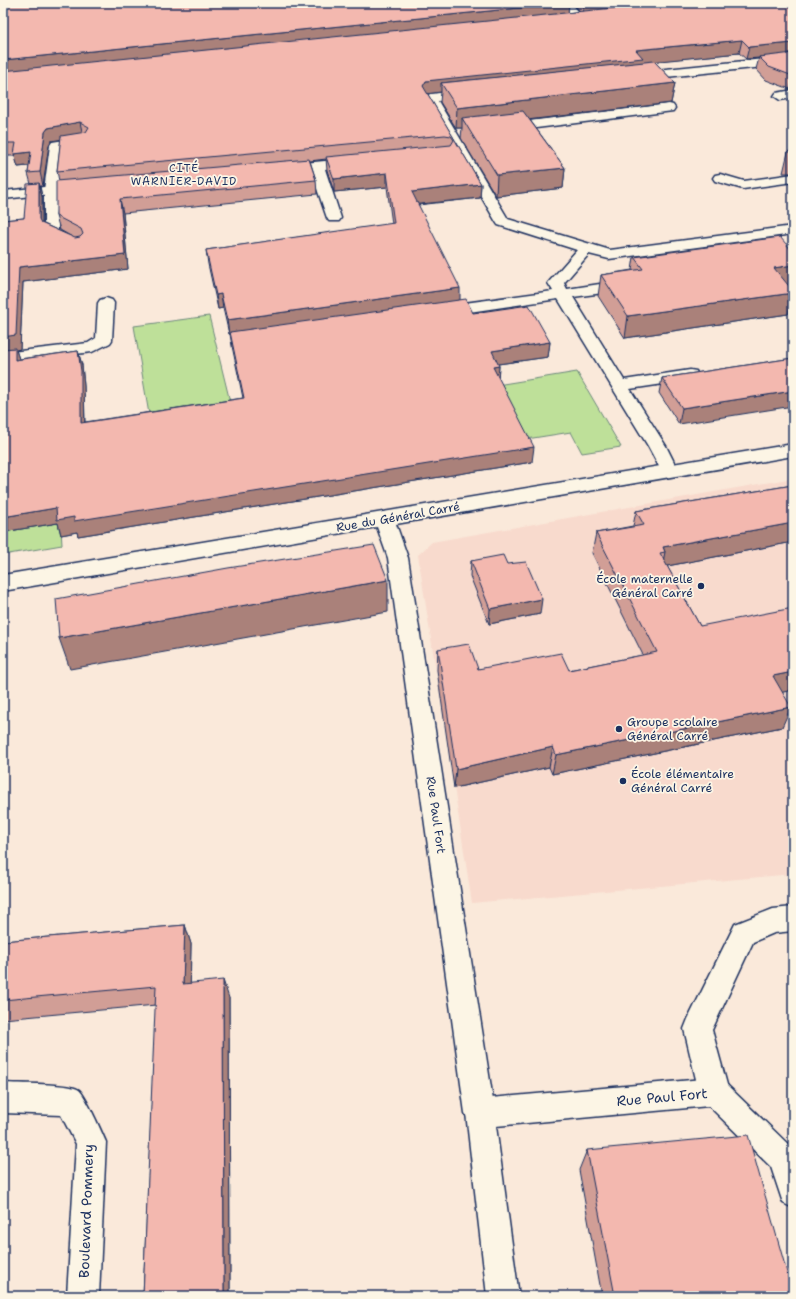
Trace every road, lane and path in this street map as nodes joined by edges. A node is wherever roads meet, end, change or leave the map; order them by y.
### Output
1 (565, 3) edge
2 (579, 19) edge
3 (793, 60) edge
4 (620, 78) edge
5 (478, 93) edge
6 (793, 94) edge
7 (780, 96) dead end
8 (669, 108) edge
9 (490, 130) edge
10 (467, 132) edge
11 (452, 134) junction
12 (83, 141) edge
13 (370, 161) edge
14 (317, 166) junction
15 (270, 170) edge
16 (720, 178) dead end
17 (793, 178) edge
18 (98, 186) edge
19 (52, 190) junction
20 (3, 195) edge
21 (334, 218) dead end
22 (793, 230) edge
23 (78, 247) edge
24 (586, 248) junction
25 (626, 285) edge
26 (563, 294) junction
27 (106, 303) dead end
28 (429, 313) edge
29 (3, 358) edge
30 (706, 372) edge
31 (620, 386) junction
32 (793, 450) edge
33 (669, 470) junction
34 (384, 519) junction
35 (3, 583) edge
36 (793, 919) edge
37 (714, 1092) junction
38 (3, 1098) edge
39 (480, 1113) junction
40 (793, 1193) edge
41 (83, 1296) edge
42 (503, 1296) edge

1 - 2 street
3 - 4 lane
5 - 11 lane
6 - 7 lane
8 - 9 lane
10 - 11 lane
11 - 24 lane
12 - 19 lane
13 - 14 street
14 - 15 street
14 - 21 street
16 - 17 lane
18 - 19 street
19 - 20 street
19 - 23 lane
22 - 24 lane
24 - 26 lane
25 - 26 lane
26 - 28 lane
26 - 31 lane
27 - 29 lane
30 - 31 lane
31 - 33 lane
32 - 33 street, Rue du Général Carré
33 - 34 street, Rue du Général Carré
34 - 35 street, Rue du Général Carré
34 - 39 street, Rue Paul Fort
36 - 37 street
37 - 39 lane, Rue Paul Fort
37 - 40 lane, Rue Paul Fort
38 - 41 street, Boulevard Pommery
39 - 42 lane, Rue Paul Fort

